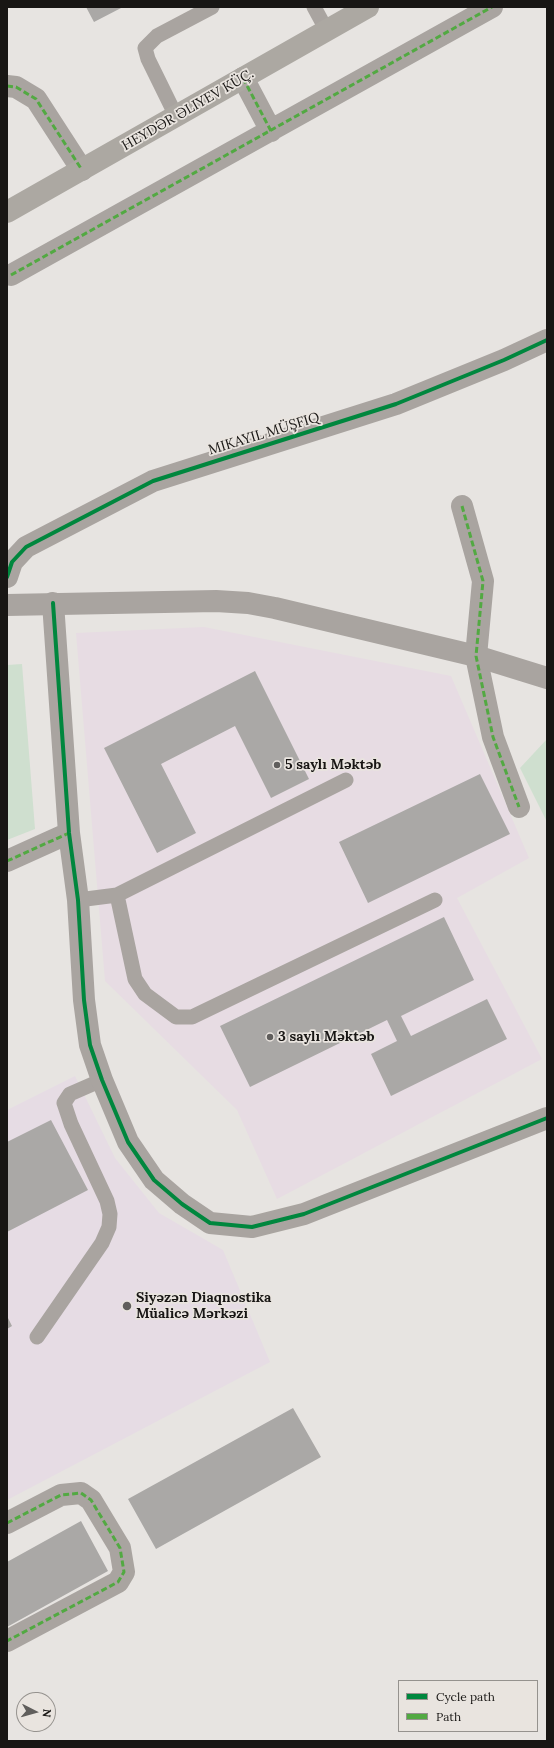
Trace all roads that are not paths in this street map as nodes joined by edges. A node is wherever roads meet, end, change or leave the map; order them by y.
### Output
1 (212, 7) edge
2 (314, 7) edge
3 (368, 7) edge
4 (492, 7) edge
5 (327, 31) junction
6 (244, 78) junction
7 (7, 86) edge
8 (176, 116) junction
9 (271, 131) junction
10 (82, 170) junction
11 (7, 212) edge
12 (11, 275) dead end
13 (547, 340) edge
14 (462, 506) dead end
15 (7, 577) edge
16 (53, 603) junction
17 (7, 604) edge
18 (476, 656) junction
19 (547, 678) edge
20 (346, 780) dead end
21 (519, 807) dead end
22 (69, 833) junction
23 (7, 861) edge
24 (117, 895) junction
25 (78, 900) junction
26 (436, 900) dead end
27 (102, 1080) junction
28 (547, 1118) edge
29 (37, 1337) dead end
30 (7, 1523) edge
31 (7, 1641) edge

1 - 8 lane
2 - 5 lane
3 - 5 main road, HEYDƏR ƏLIYEV KÜÇ.
4 - 9 street
5 - 6 main road, HEYDƏR ƏLIYEV KÜÇ.
6 - 8 main road, HEYDƏR ƏLIYEV KÜÇ.
6 - 9 street
7 - 10 street
8 - 10 main road, HEYDƏR ƏLIYEV KÜÇ.
9 - 12 street
10 - 11 main road, HEYDƏR ƏLIYEV KÜÇ.
13 - 15 street
14 - 18 street
16 - 17 street
16 - 18 street
16 - 22 street
18 - 19 street
18 - 21 street
20 - 24 lane
22 - 23 street
22 - 25 street
24 - 25 lane
24 - 26 lane
25 - 27 street
27 - 28 street
27 - 29 lane
30 - 31 street

